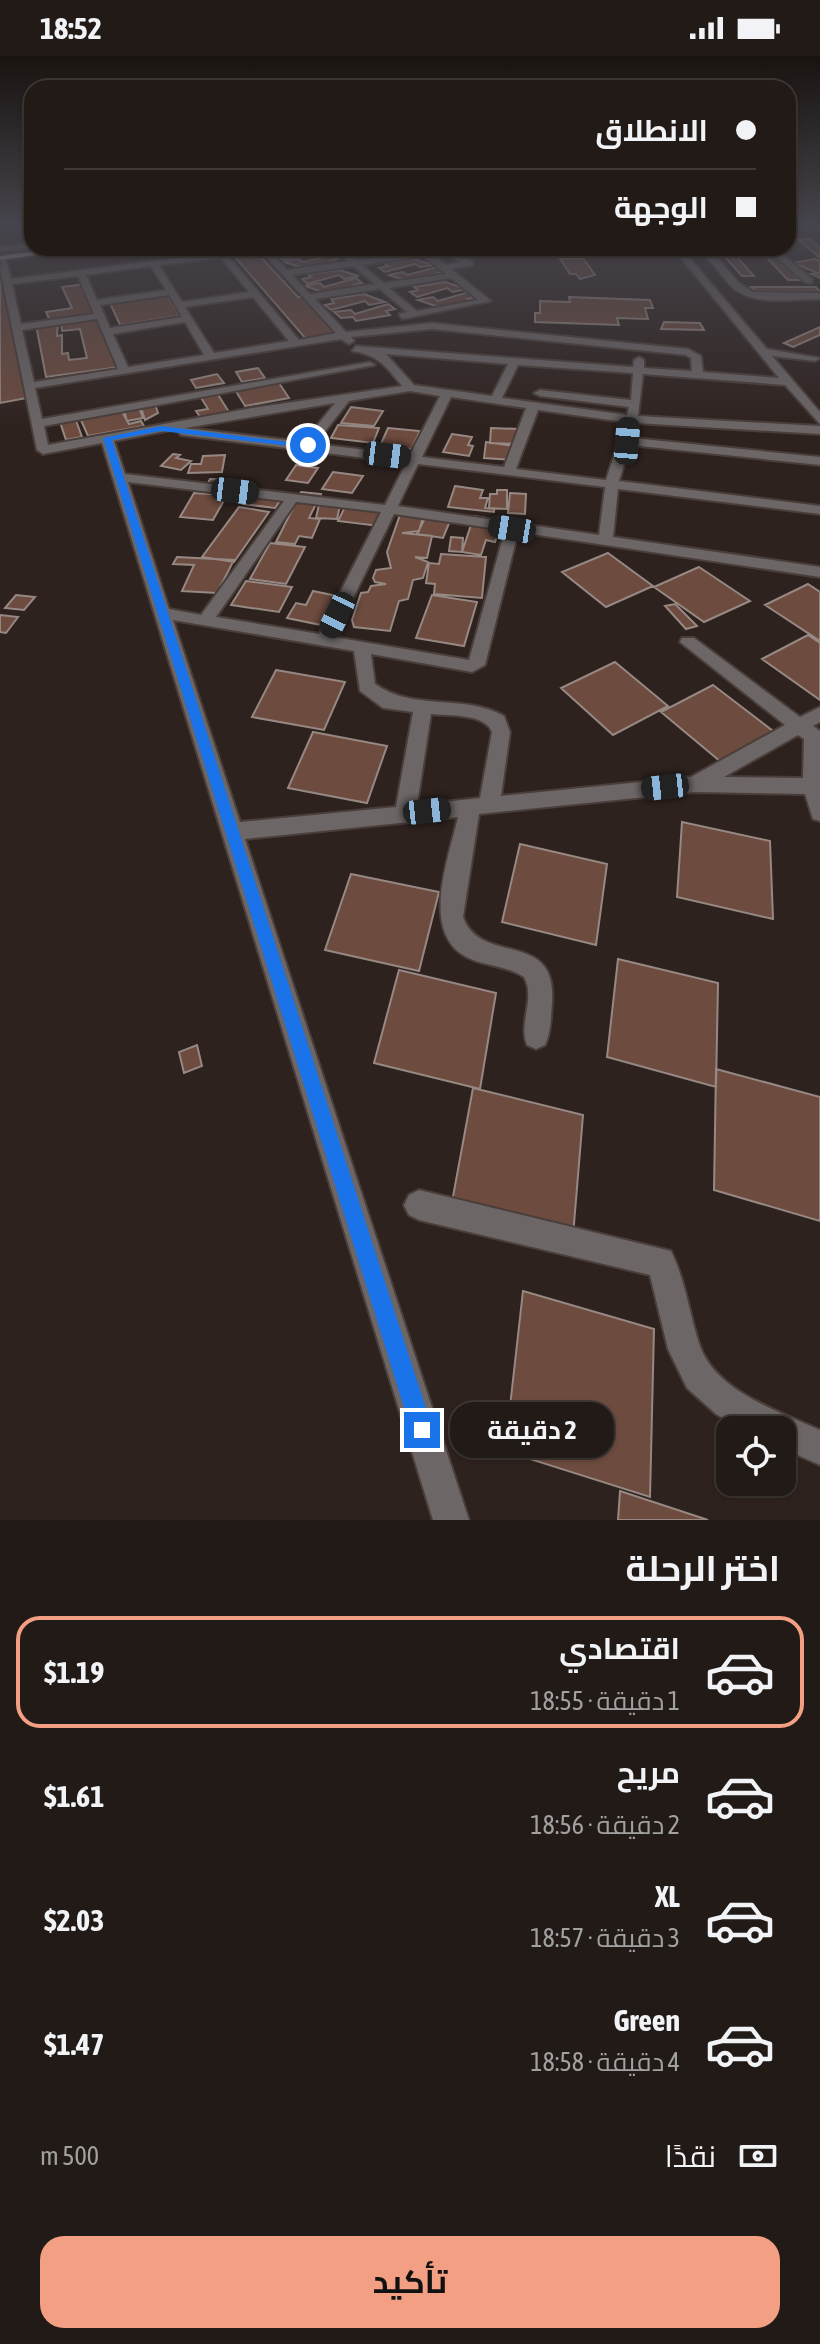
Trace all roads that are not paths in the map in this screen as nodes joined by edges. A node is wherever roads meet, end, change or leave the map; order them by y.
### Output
1 (10, 294) edge
2 (90, 294) edge
3 (156, 294) edge
4 (173, 294) edge
5 (253, 294) edge
6 (255, 294) edge
7 (305, 294) edge
8 (326, 294) edge
9 (392, 294) edge
10 (478, 294) edge
11 (716, 294) edge
12 (780, 294) edge
13 (820, 296) edge
14 (308, 297) junction
15 (94, 303) junction
16 (179, 305) junction
17 (415, 314) junction
18 (100, 316) junction
19 (188, 319) junction
20 (336, 327) junction
21 (17, 328) junction
22 (106, 332) junction
23 (485, 332) junction
24 (345, 336) junction
25 (296, 343) junction
26 (639, 348) junction
27 (362, 349) junction
28 (764, 352) junction
29 (469, 356) junction
30 (211, 357) junction
31 (818, 357) edge
32 (515, 360) junction
33 (124, 371) junction
34 (638, 373) junction
35 (698, 377) junction
36 (786, 378) junction
37 (30, 386) junction
38 (410, 388) junction
39 (447, 394) junction
40 (498, 395) junction
41 (346, 397) junction
42 (636, 404) junction
43 (533, 406) junction
44 (629, 419) junction
45 (820, 420) edge
46 (38, 423) junction
47 (161, 428) junction
48 (820, 430) edge
49 (107, 438) junction
50 (627, 441) junction
51 (308, 445) junction
52 (413, 458) junction
53 (820, 461) edge
54 (509, 470) junction
55 (120, 477) junction
56 (612, 483) junction
57 (293, 497) junction
58 (388, 509) junction
59 (820, 510) edge
60 (512, 529) junction
61 (605, 542) junction
62 (820, 572) edge
63 (162, 613) junction
64 (205, 621) junction
65 (324, 641) junction
66 (688, 642) dead end
67 (362, 648) junction
68 (423, 707) junction
69 (820, 714) edge
70 (812, 733) edge
71 (695, 784) junction
72 (813, 786) junction
73 (479, 806) junction
74 (820, 813) edge
75 (405, 814) junction
76 (230, 832) junction
77 (536, 1036) dead end
78 (419, 1205) dead end
79 (820, 1448) edge
80 (451, 1520) edge

1 - 21 street
2 - 15 street
3 - 15 street
4 - 16 street
5 - 16 street
6 - 25 street
7 - 14 street
8 - 14 street
9 - 17 street
10 - 17 street
11 - 28 street
12 - 13 street
14 - 20 street
15 - 18 street
16 - 19 street
17 - 20 street
18 - 21 street
18 - 22 street
19 - 22 street
19 - 30 street
20 - 24 street
21 - 37 street
22 - 33 street
23 - 24 street
23 - 26 street
23 - 29 street
24 - 25 street
24 - 27 street
25 - 30 street
26 - 34 street
26 - 35 street
27 - 29 street
27 - 38 street
27 - 46 street
28 - 31 street
28 - 36 street
29 - 32 street
30 - 33 street
31 - 36 street
32 - 34 street
32 - 40 street
33 - 37 street
34 - 35 street
34 - 42 street
35 - 36 street
36 - 45 street
37 - 46 street
38 - 39 street
38 - 41 street
39 - 40 street
39 - 52 street
40 - 42 street
40 - 43 street
41 - 47 street
41 - 51 street
42 - 44 street
43 - 44 street
43 - 54 street
44 - 48 street
44 - 50 street
46 - 49 street
47 - 49 street
47 - 51 street
49 - 55 street
50 - 53 street
50 - 56 street
51 - 52 street
52 - 54 street
52 - 58 street
54 - 56 street
55 - 57 street
55 - 63 street
56 - 59 street
56 - 61 street
57 - 58 street
57 - 64 street
58 - 60 street
58 - 65 street
60 - 61 street
60 - 67 street
61 - 62 street
63 - 64 street
63 - 76 street
64 - 65 street
65 - 67 street
66 - 70 street
67 - 68 street
68 - 73 street
68 - 75 street
69 - 70 street
70 - 71 street
70 - 72 street
71 - 72 street
71 - 73 street
72 - 74 street
73 - 75 street
73 - 77 street
75 - 76 street
76 - 80 street
78 - 79 street

